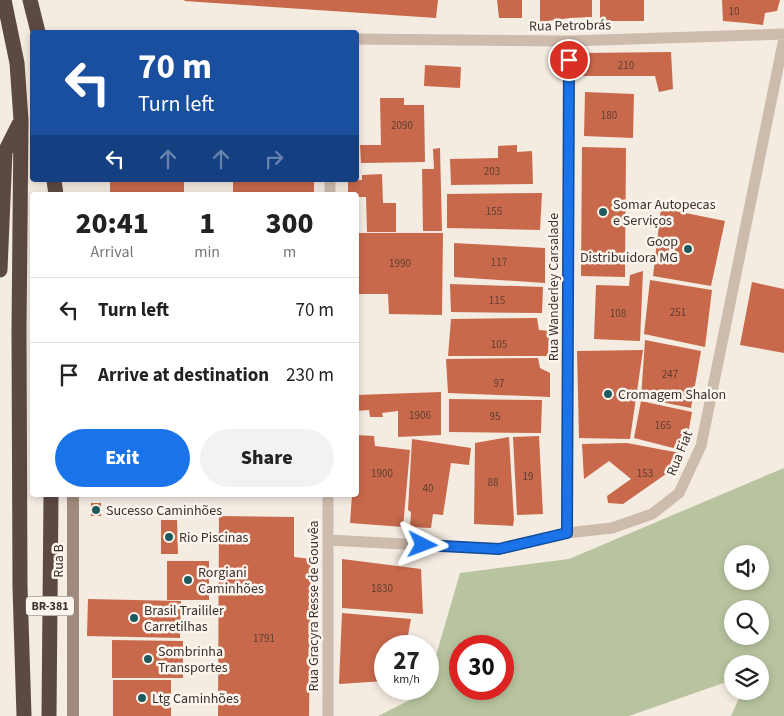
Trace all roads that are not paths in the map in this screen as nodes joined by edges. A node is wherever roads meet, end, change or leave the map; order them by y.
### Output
1 (4, 0) edge
2 (30, 0) edge
3 (38, 30) edge
4 (784, 34) edge
5 (784, 38) edge
6 (359, 39) edge
7 (569, 41) junction
8 (21, 120) junction
9 (0, 270) edge
10 (51, 497) edge
11 (73, 497) edge
12 (328, 497) edge
13 (567, 533) junction
14 (328, 540) junction
15 (24, 716) edge
16 (49, 716) edge
17 (74, 716) edge
18 (328, 716) edge

1 - 8 highway, BR-381
2 - 3 highway
4 - 7 street, Rua Petrobrás
5 - 13 street, Rua Fiat
6 - 7 street, Rua Petrobrás
7 - 13 street, Rua Wanderley Carsalade
8 - 9 highway
8 - 15 highway, BR-381
10 - 16 highway, BR-381
11 - 17 street, Rua B
12 - 14 street, Rua Gracyra Resse de Gouvêa
13 - 14 street, Rua Fiat
14 - 18 street, Rua Gracyra Resse de Gouvêa

